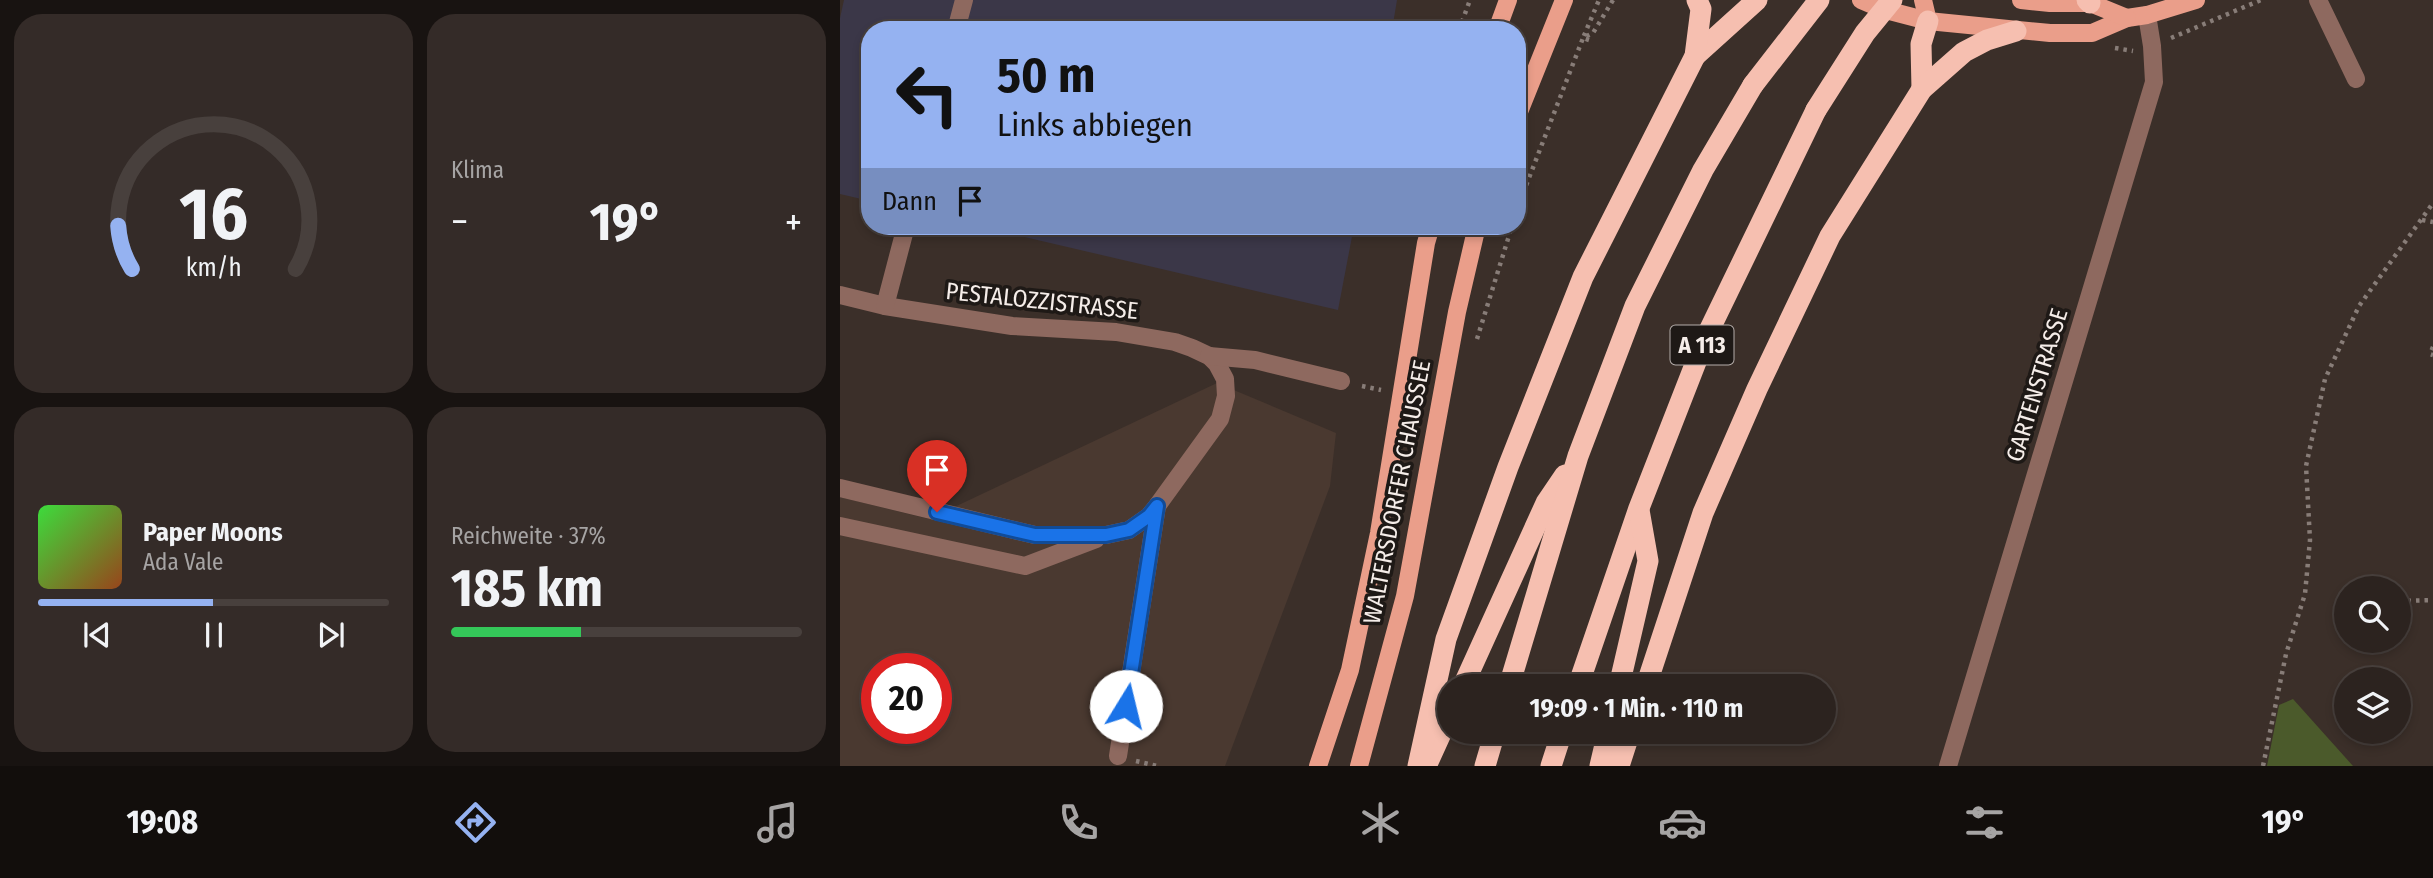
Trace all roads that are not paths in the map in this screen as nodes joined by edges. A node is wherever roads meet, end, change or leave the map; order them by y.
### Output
1 (964, 0) edge
2 (1508, 0) edge
3 (1564, 0) edge
4 (1697, 0) edge
5 (1757, 0) edge
6 (1819, 0) edge
7 (1862, 0) edge
8 (1906, 0) edge
9 (2021, 0) edge
10 (2196, 0) edge
11 (2318, 0) edge
12 (2089, 1) edge
13 (1887, 4) edge
14 (1926, 10) edge
15 (2147, 15) junction
16 (2127, 18) junction
17 (958, 21) edge
18 (1500, 21) edge
19 (2016, 31) junction
20 (1695, 56) junction
21 (2356, 79) dead end
22 (1922, 89) junction
23 (1526, 95) edge
24 (904, 235) edge
25 (1428, 235) edge
26 (1475, 235) edge
27 (840, 295) edge
28 (885, 306) junction
29 (1209, 356) junction
30 (1341, 381) dead end
31 (1578, 456) junction
32 (840, 488) edge
33 (1157, 506) junction
34 (1639, 508) junction
35 (840, 526) edge
36 (1106, 535) junction
37 (1468, 674) edge
38 (1513, 674) edge
39 (1582, 674) edge
40 (1622, 674) edge
41 (1650, 674) edge
42 (1437, 742) edge
43 (1491, 744) edge
44 (1558, 744) edge
45 (1605, 744) edge
46 (1626, 744) edge
47 (1118, 756) dead end
48 (1318, 766) edge
49 (1359, 766) edge
50 (1418, 766) edge
51 (1426, 766) edge
52 (1485, 766) edge
53 (1551, 766) edge
54 (1600, 766) edge
55 (1619, 766) edge
56 (1948, 766) edge

1 - 17 street
2 - 18 main road
3 - 23 main road
4 - 20 highway
5 - 20 highway
6 - 31 highway, bridge
7 - 13 main road
8 - 13 main road
9 - 12 main road
10 - 15 main road
11 - 21 street
12 - 16 main road
13 - 14 main road
13 - 34 highway, A 113, bridge
14 - 19 main road
14 - 22 highway
15 - 16 main road
15 - 56 street, GARTENSTRASSE
16 - 19 main road
19 - 22 highway
20 - 50 highway
22 - 41 highway
24 - 28 street
25 - 48 main road, WALTERSDORFER CHAUSSEE
26 - 49 main road, WALTERSDORFER CHAUSSEE
27 - 28 street, PESTALOZZISTRASSE
28 - 29 street, PESTALOZZISTRASSE
29 - 30 street, PESTALOZZISTRASSE
29 - 33 street
31 - 37 highway
31 - 38 highway
32 - 36 street
33 - 36 street
33 - 47 street
34 - 39 highway, A 113
34 - 40 highway
35 - 36 street
42 - 51 highway
43 - 52 highway
44 - 53 highway
45 - 54 highway
46 - 55 highway

